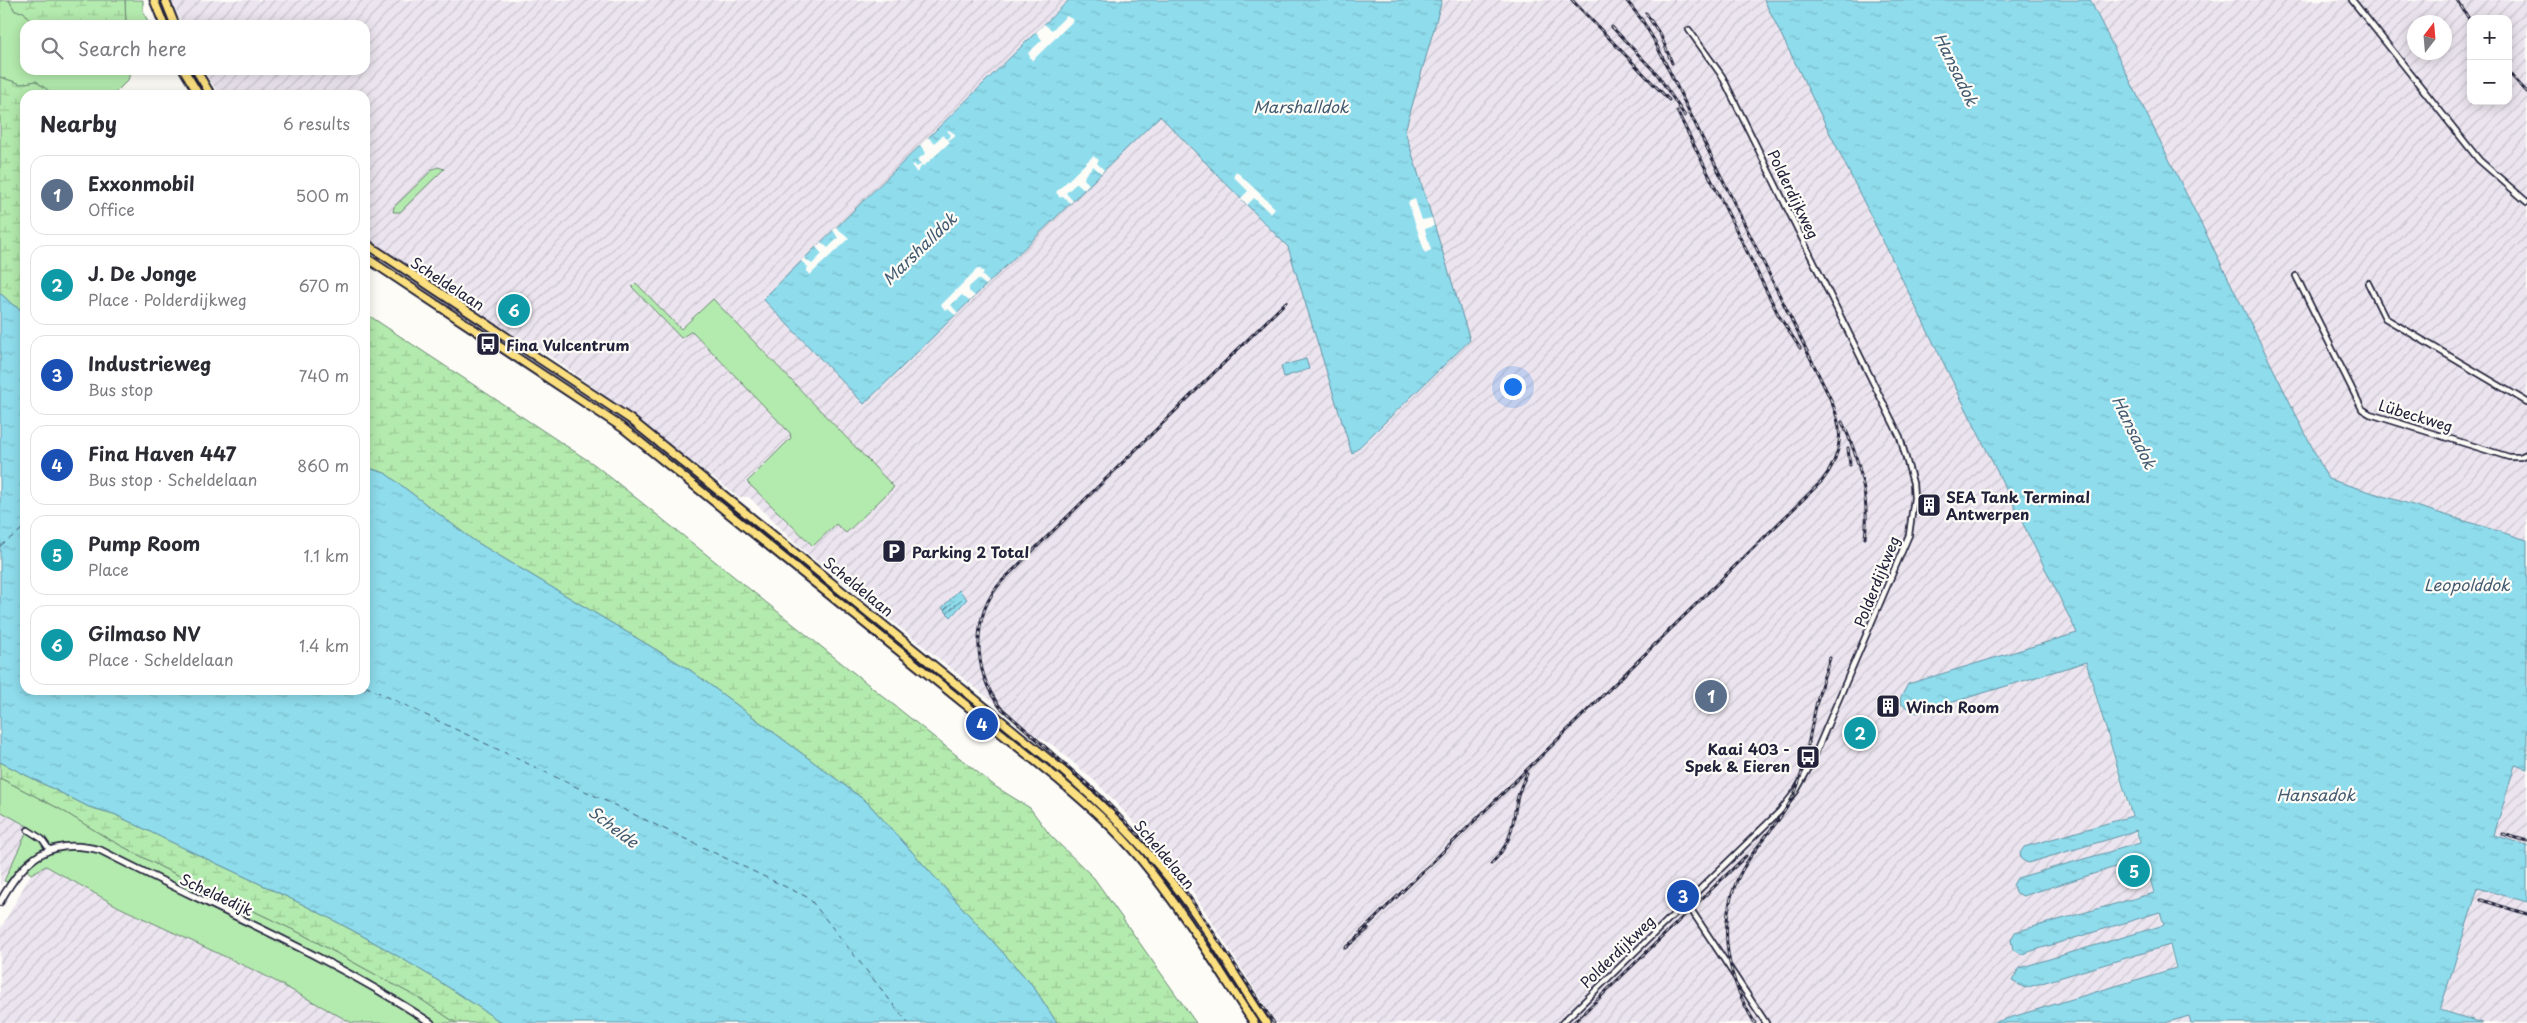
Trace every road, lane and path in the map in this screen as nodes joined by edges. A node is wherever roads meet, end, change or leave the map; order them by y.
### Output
1 (154, 0) edge
2 (165, 0) edge
3 (2352, 0) edge
4 (162, 20) edge
5 (173, 20) edge
6 (1689, 30) dead end
7 (186, 75) edge
8 (198, 75) edge
9 (196, 90) edge
10 (208, 90) edge
11 (2527, 202) edge
12 (370, 247) edge
13 (370, 260) edge
14 (2296, 276) dead end
15 (414, 278) junction
16 (2368, 282) dead end
17 (409, 286) junction
18 (543, 361) junction
19 (537, 370) junction
20 (2527, 402) edge
21 (2527, 454) edge
22 (894, 632) junction
23 (888, 641) junction
24 (972, 695) junction
25 (966, 703) junction
26 (1020, 734) junction
27 (1014, 742) junction
28 (28, 830) dead end
29 (49, 849) junction
30 (0, 902) edge
31 (1686, 902) junction
32 (431, 1023) edge
33 (1254, 1023) edge
34 (1266, 1023) edge
35 (1562, 1023) edge
36 (1766, 1023) edge

1 - 4 main road
2 - 5 main road
3 - 11 street
6 - 31 street, Polderdijkweg
7 - 9 main road
8 - 10 main road
12 - 15 main road, Scheldelaan
13 - 17 main road, Scheldelaan
14 - 21 street, Lübeckweg
15 - 17 main road
15 - 18 main road, Scheldelaan
16 - 20 street
17 - 19 main road, Scheldelaan
18 - 19 main road
18 - 22 main road, Scheldelaan
19 - 23 main road, Scheldelaan
22 - 23 main road
22 - 24 main road, Scheldelaan
23 - 25 main road, Scheldelaan
24 - 25 main road
24 - 26 main road, Scheldelaan
25 - 27 main road, Scheldelaan
26 - 27 main road
26 - 34 main road, Scheldelaan
27 - 33 main road, Scheldelaan
28 - 29 street
29 - 30 street, Scheldedijk
29 - 32 street, Scheldedijk
31 - 35 street, Polderdijkweg
31 - 36 street

